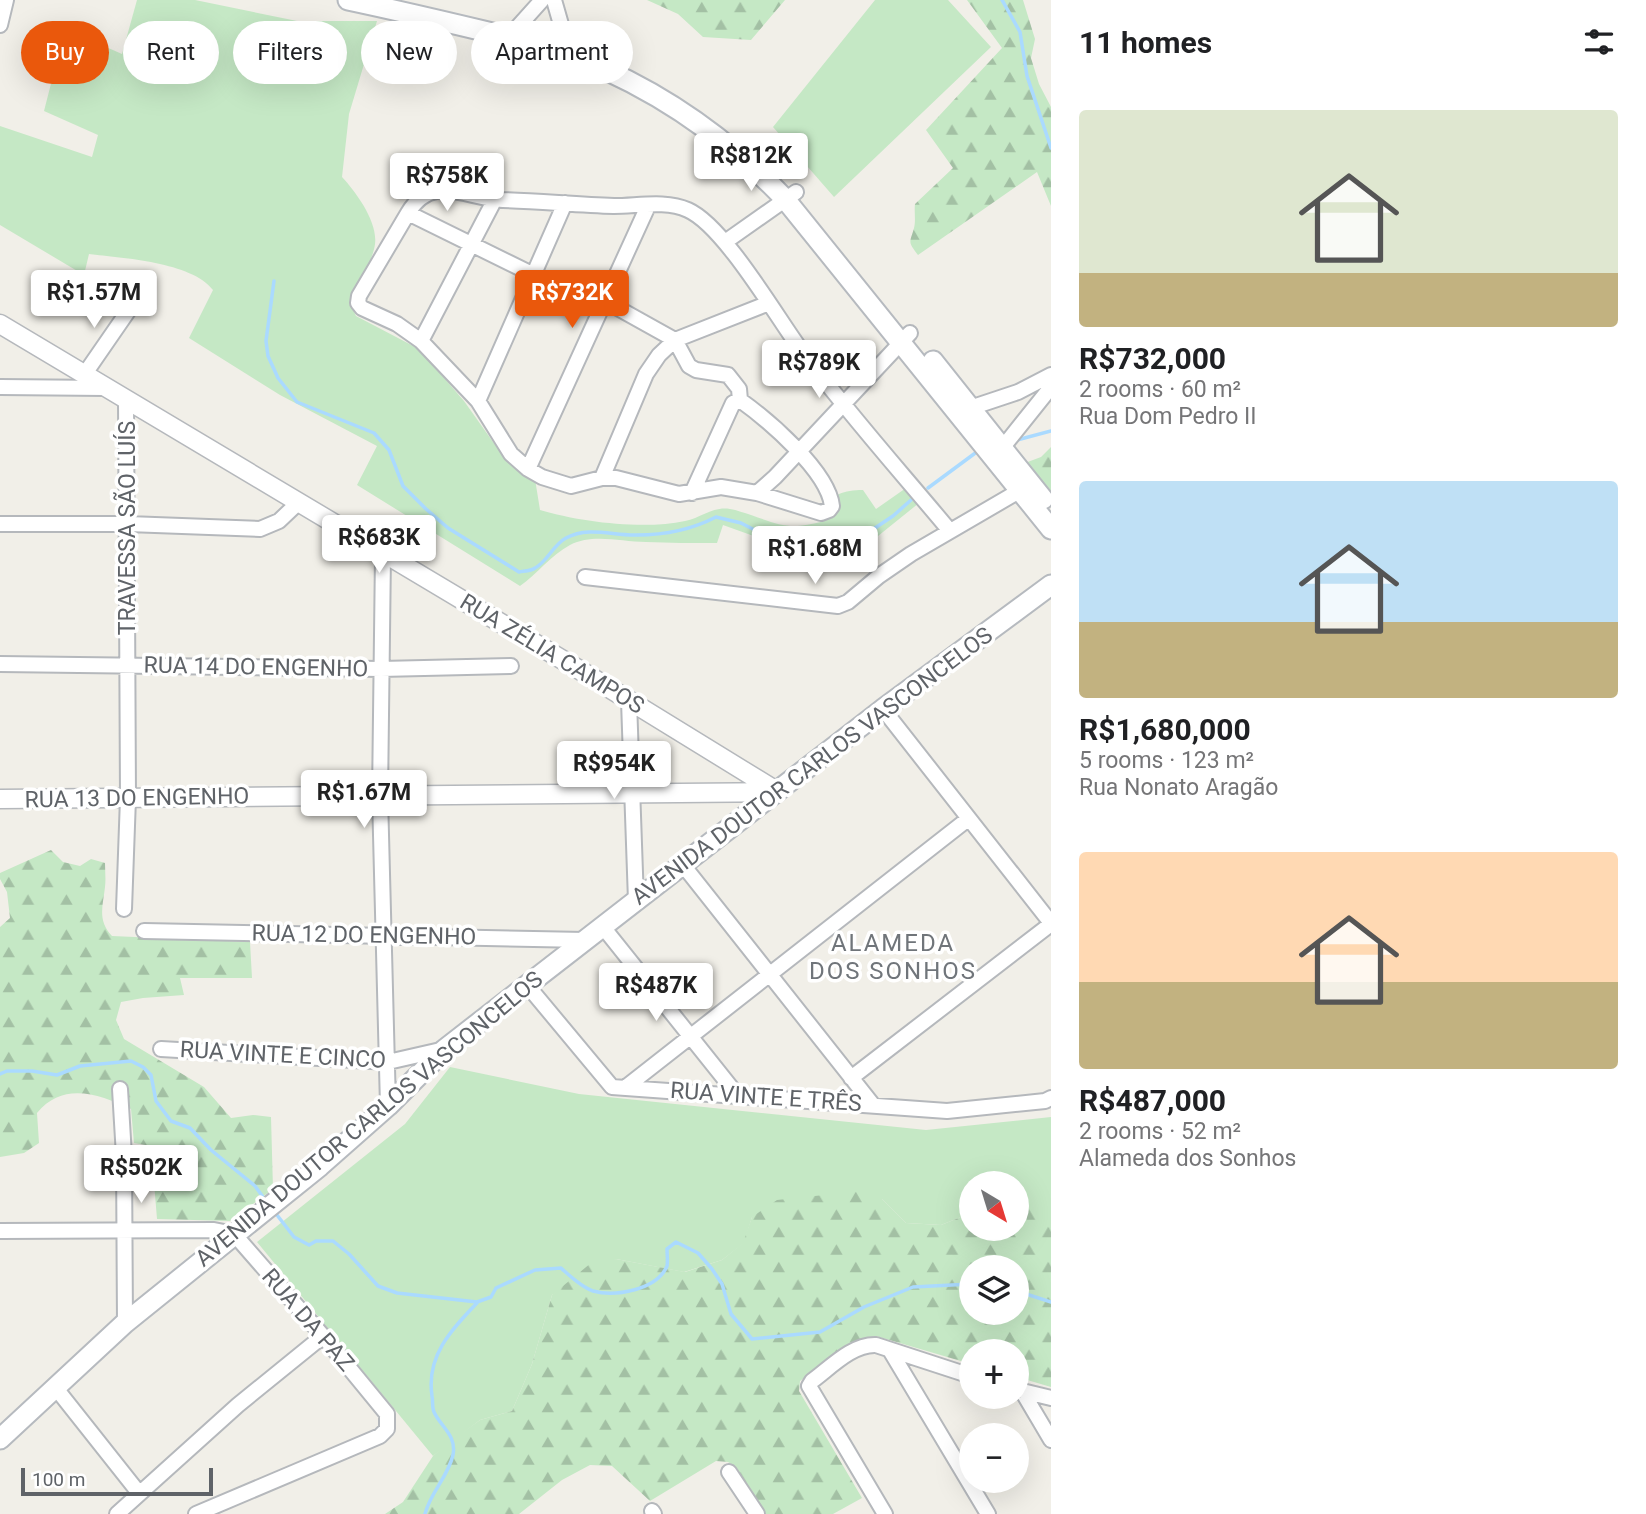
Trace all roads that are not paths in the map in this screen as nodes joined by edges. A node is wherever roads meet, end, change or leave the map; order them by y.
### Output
1 (6, 0) edge
2 (348, 0) edge
3 (390, 0) edge
4 (542, 0) edge
5 (554, 0) edge
6 (471, 21) edge
7 (525, 21) edge
8 (559, 21) edge
9 (471, 24) edge
10 (0, 25) edge
11 (633, 71) edge
12 (790, 195) junction
13 (495, 199) junction
14 (565, 203) junction
15 (648, 206) junction
16 (408, 213) junction
17 (724, 242) junction
18 (471, 244) junction
19 (534, 275) junction
20 (605, 300) junction
21 (769, 303) junction
22 (133, 304) dead end
23 (0, 324) edge
24 (905, 337) junction
25 (675, 340) junction
26 (421, 341) junction
27 (85, 375) junction
28 (1051, 376) edge
29 (0, 387) edge
30 (1051, 387) edge
31 (105, 388) junction
32 (126, 400) junction
33 (740, 400) junction
34 (478, 401) junction
35 (844, 403) junction
36 (965, 412) junction
37 (799, 451) junction
38 (997, 452) junction
39 (527, 469) junction
40 (602, 478) junction
41 (1026, 487) junction
42 (692, 493) junction
43 (757, 493) junction
44 (298, 503) junction
45 (1051, 508) edge
46 (0, 524) edge
47 (128, 524) junction
48 (1051, 529) edge
49 (950, 531) junction
50 (383, 554) junction
51 (585, 577) dead end
52 (1051, 585) edge
53 (0, 664) edge
54 (128, 665) junction
55 (511, 666) dead end
56 (381, 668) junction
57 (629, 701) junction
58 (883, 709) junction
59 (778, 792) junction
60 (631, 794) junction
61 (380, 796) junction
62 (128, 798) junction
63 (0, 799) edge
64 (968, 818) junction
65 (684, 865) junction
66 (636, 901) junction
67 (124, 909) dead end
68 (1051, 924) edge
69 (603, 927) junction
70 (144, 930) dead end
71 (383, 937) junction
72 (585, 940) junction
73 (769, 974) junction
74 (527, 985) junction
75 (690, 1037) junction
76 (161, 1049) dead end
77 (445, 1049) junction
78 (388, 1062) junction
79 (851, 1079) junction
80 (626, 1087) junction
81 (120, 1089) dead end
82 (738, 1096) junction
83 (1051, 1098) edge
84 (873, 1105) junction
85 (388, 1106) junction
86 (123, 1228) junction
87 (0, 1231) edge
88 (234, 1234) junction
89 (125, 1323) junction
90 (323, 1336) junction
91 (891, 1352) junction
92 (959, 1372) edge
93 (55, 1387) junction
94 (1029, 1393) edge
95 (1051, 1398) edge
96 (1029, 1406) edge
97 (0, 1439) edge
98 (1051, 1440) edge
99 (729, 1472) dead end
100 (139, 1493) junction
101 (117, 1514) edge
102 (196, 1514) edge
103 (757, 1514) edge
104 (884, 1514) edge
105 (988, 1514) edge

1 - 10 street
2 - 9 main road
3 - 6 main road
4 - 7 street
5 - 8 street
11 - 12 main road
12 - 17 street
12 - 24 main road
13 - 14 street
13 - 16 street
13 - 18 street
14 - 15 street
14 - 19 street
15 - 17 street
15 - 20 street
16 - 18 street
16 - 26 street
17 - 21 street
18 - 19 street
18 - 26 street
19 - 20 street
19 - 34 street
20 - 25 street
20 - 39 street
21 - 25 street
21 - 35 street
22 - 27 street
23 - 27 street, RUA ZÉLIA CAMPOS
24 - 35 street
24 - 36 main road
25 - 33 street
25 - 40 street
26 - 34 street
27 - 31 street, RUA ZÉLIA CAMPOS
28 - 36 street
29 - 31 street
30 - 38 street
31 - 32 street, RUA ZÉLIA CAMPOS
32 - 44 street, RUA ZÉLIA CAMPOS
32 - 47 street, TRAVESSA SÃO LUÍS
33 - 37 street
33 - 42 street
34 - 39 street
35 - 37 street
35 - 49 street
36 - 38 main road
37 - 43 street
37 - 43 street
38 - 41 main road
39 - 40 street
40 - 42 street
41 - 45 main road
41 - 48 main road
41 - 49 street
42 - 43 street
44 - 47 street
44 - 50 street, RUA ZÉLIA CAMPOS
46 - 47 street
47 - 54 street, TRAVESSA SÃO LUÍS
49 - 51 street
50 - 56 street
50 - 57 street, RUA ZÉLIA CAMPOS
52 - 58 main road, AVENIDA DOUTOR CARLOS VASCONCELOS
53 - 54 street, RUA 14 DO ENGENHO
54 - 56 street, RUA 14 DO ENGENHO
54 - 62 street, TRAVESSA SÃO LUÍS
55 - 56 street, RUA 14 DO ENGENHO
56 - 61 street
57 - 59 street, RUA ZÉLIA CAMPOS
57 - 60 street
58 - 59 main road, AVENIDA DOUTOR CARLOS VASCONCELOS
58 - 64 street
59 - 60 street, RUA 13 DO ENGENHO
59 - 65 main road, AVENIDA DOUTOR CARLOS VASCONCELOS
60 - 61 street, RUA 13 DO ENGENHO
60 - 66 street
61 - 62 street, RUA 13 DO ENGENHO
61 - 71 street
62 - 63 street, RUA 13 DO ENGENHO
62 - 67 street, TRAVESSA SÃO LUÍS
64 - 68 street
64 - 73 street
65 - 66 main road, AVENIDA DOUTOR CARLOS VASCONCELOS
65 - 73 street
66 - 69 main road, AVENIDA DOUTOR CARLOS VASCONCELOS
68 - 79 street
69 - 72 main road, AVENIDA DOUTOR CARLOS VASCONCELOS
69 - 75 street
70 - 71 street, RUA 12 DO ENGENHO
71 - 72 street, RUA 12 DO ENGENHO
71 - 78 street
72 - 74 main road, AVENIDA DOUTOR CARLOS VASCONCELOS
73 - 75 street
73 - 79 street
74 - 77 main road, AVENIDA DOUTOR CARLOS VASCONCELOS
74 - 80 street, RUA VINTE E TRÊS
75 - 80 street
75 - 82 street
76 - 78 street, RUA VINTE E CINCO
77 - 78 street, RUA VINTE E CINCO
77 - 85 main road, AVENIDA DOUTOR CARLOS VASCONCELOS
78 - 85 street
79 - 84 street
80 - 82 street, RUA VINTE E TRÊS
81 - 86 street
82 - 84 street, RUA VINTE E TRÊS
83 - 84 street, RUA VINTE E TRÊS
85 - 88 main road, AVENIDA DOUTOR CARLOS VASCONCELOS
86 - 87 street
86 - 88 street
86 - 89 street
88 - 89 main road, AVENIDA DOUTOR CARLOS VASCONCELOS
88 - 90 street, RUA DA PAZ
89 - 93 main road, AVENIDA DOUTOR CARLOS VASCONCELOS
90 - 100 street
90 - 102 street, RUA DA PAZ
91 - 92 street
91 - 104 street
91 - 105 street
93 - 97 main road, AVENIDA DOUTOR CARLOS VASCONCELOS
93 - 100 street
94 - 95 street
96 - 98 street
99 - 103 street
100 - 101 street

